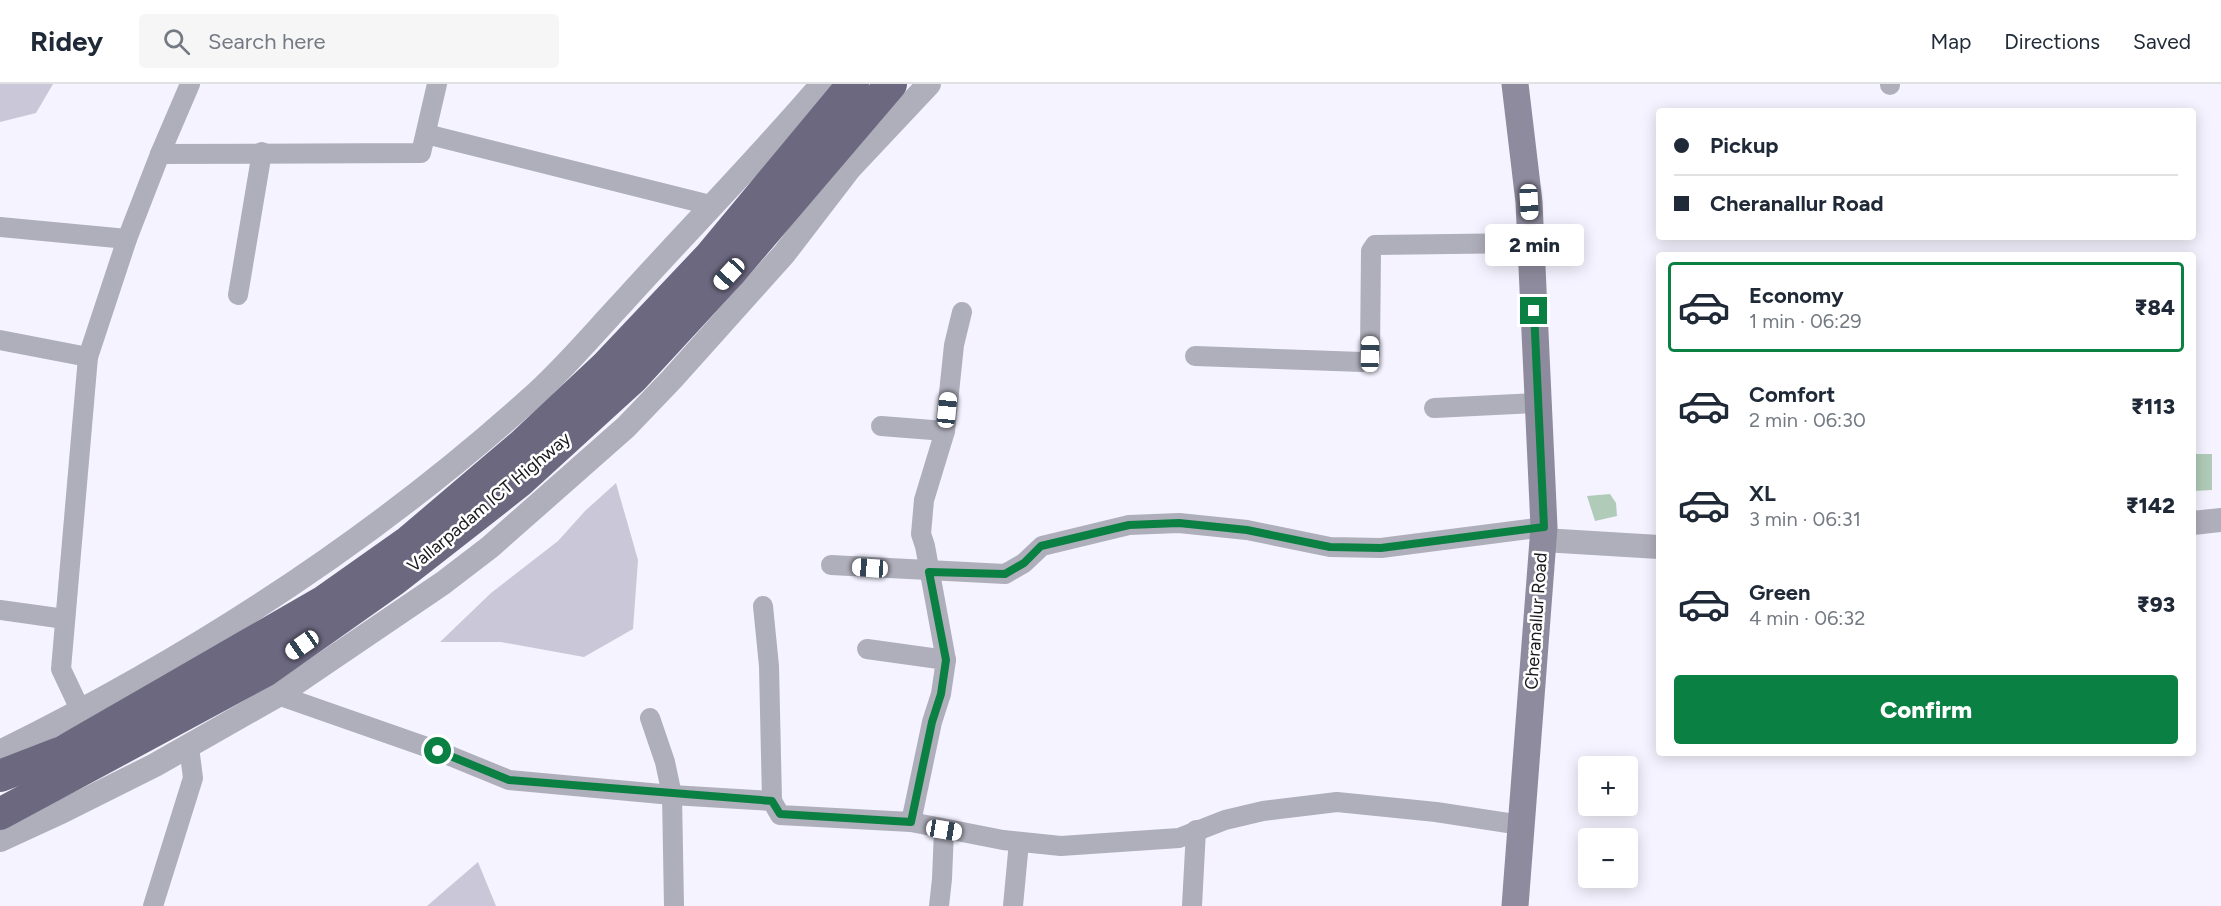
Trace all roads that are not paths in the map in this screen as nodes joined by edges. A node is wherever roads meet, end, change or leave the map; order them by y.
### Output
1 (190, 84) edge
2 (437, 84) edge
3 (822, 84) edge
4 (853, 84) edge
5 (891, 84) edge
6 (929, 84) edge
7 (1515, 84) edge
8 (426, 134) junction
9 (824, 140) junction
10 (262, 152) junction
11 (160, 154) junction
12 (714, 206) junction
13 (0, 227) edge
14 (127, 239) junction
15 (1531, 243) junction
16 (238, 295) dead end
17 (962, 312) dead end
18 (0, 340) edge
19 (1195, 356) dead end
20 (88, 357) junction
21 (1538, 403) junction
22 (1434, 408) dead end
23 (881, 426) dead end
24 (945, 431) junction
25 (2221, 520) edge
26 (2196, 523) edge
27 (1543, 533) junction
28 (1656, 547) edge
29 (831, 565) dead end
30 (929, 572) junction
31 (763, 606) dead end
32 (0, 610) edge
33 (65, 620) junction
34 (867, 649) dead end
35 (946, 660) junction
36 (278, 695) junction
37 (650, 718) dead end
38 (100, 746) junction
39 (189, 747) junction
40 (0, 752) edge
41 (0, 776) edge
42 (672, 795) junction
43 (772, 801) junction
44 (0, 814) edge
45 (911, 822) junction
46 (1521, 825) junction
47 (944, 830) junction
48 (1196, 830) junction
49 (0, 840) edge
50 (1019, 842) junction
51 (153, 906) edge
52 (674, 906) edge
53 (939, 906) edge
54 (1013, 906) edge
55 (1192, 906) edge
56 (1515, 906) edge

1 - 11 street
2 - 8 street
3 - 9 street
4 - 9 highway, Vallarpadam ICT Highway
5 - 9 highway, Vallarpadam ICT Highway
6 - 9 street
7 - 15 main road, Cheranallur Road
8 - 10 street
8 - 12 street
9 - 12 street
9 - 36 street
9 - 38 highway, Vallarpadam ICT Highway
10 - 11 street
10 - 16 street
11 - 14 street
12 - 38 street
13 - 14 street
14 - 20 street
15 - 19 street
15 - 21 main road, Cheranallur Road
17 - 24 street
18 - 20 street
20 - 33 street
21 - 22 street
21 - 27 main road, Cheranallur Road
23 - 24 street
24 - 30 street
25 - 26 street
27 - 28 street
27 - 30 street
27 - 46 main road, Cheranallur Road
29 - 30 street
30 - 35 street
31 - 43 street
32 - 33 street
33 - 38 street
34 - 35 street
35 - 45 street
36 - 39 street
36 - 42 street
37 - 42 street
38 - 39 street
38 - 40 street
38 - 41 highway, Vallarpadam ICT Highway
38 - 44 highway, Vallarpadam ICT Highway
38 - 49 street
39 - 51 street
42 - 43 street
42 - 52 street
43 - 45 street
45 - 47 street
46 - 48 street
46 - 56 main road, Cheranallur Road
47 - 50 street
47 - 53 street
48 - 50 street
48 - 55 street
50 - 54 street

